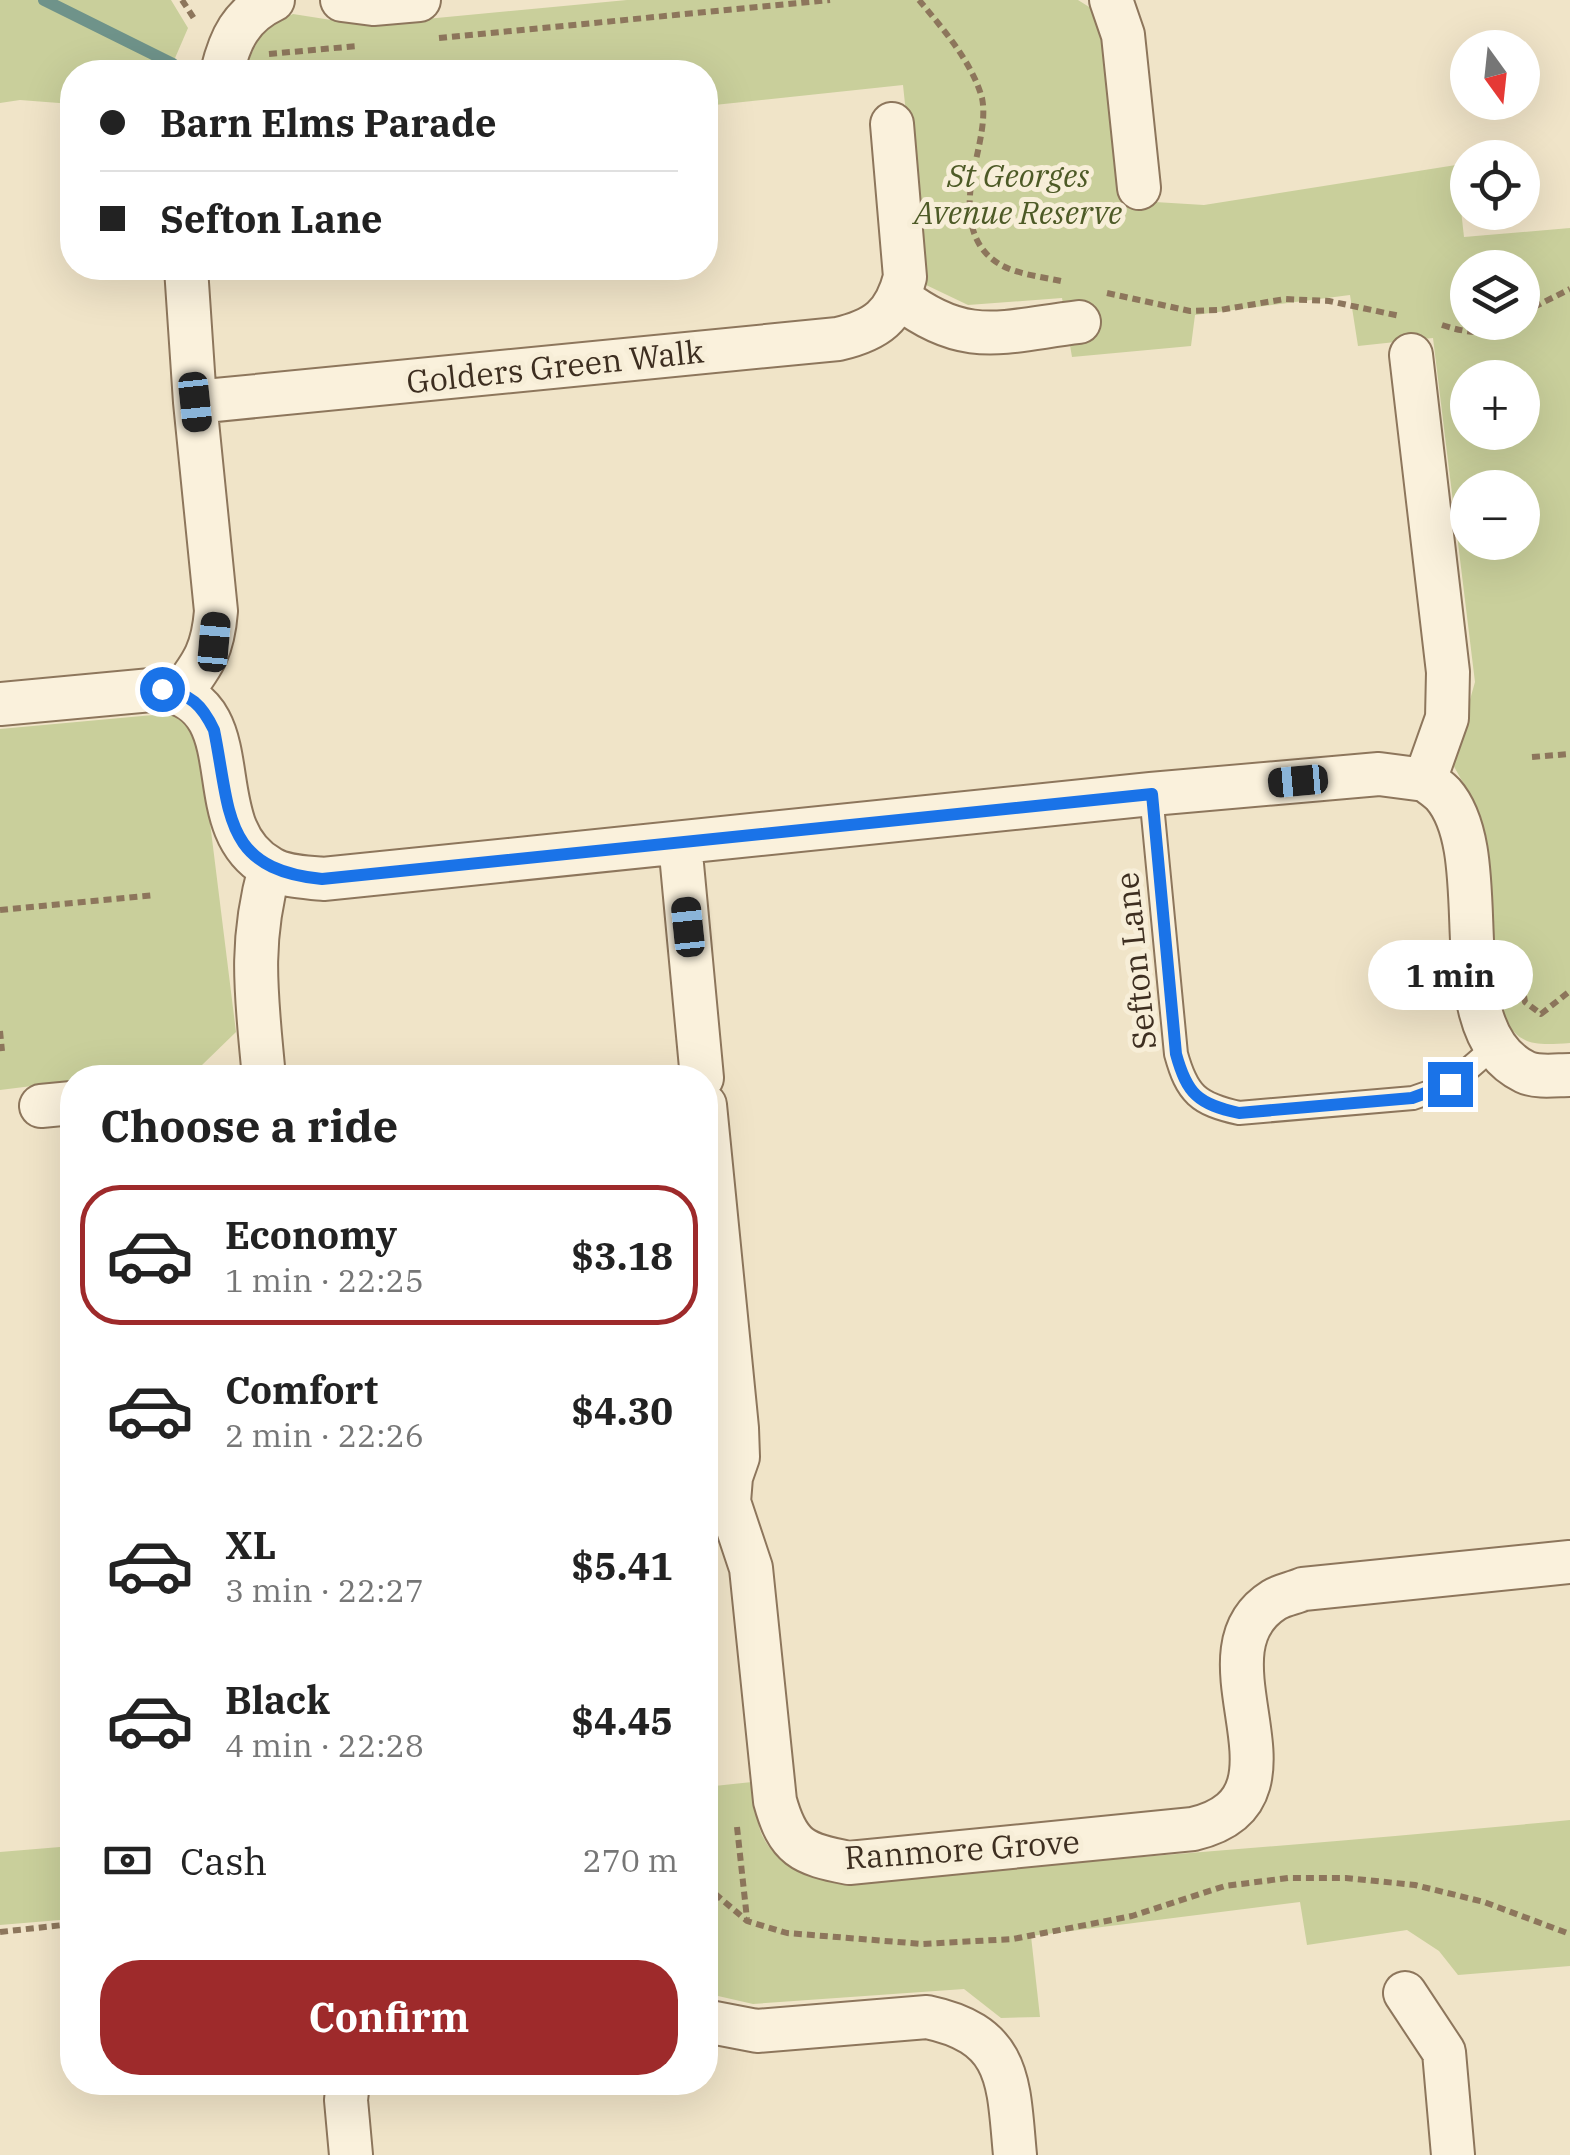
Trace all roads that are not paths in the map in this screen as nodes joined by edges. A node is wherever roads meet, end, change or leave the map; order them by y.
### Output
1 (342, 0) edge
2 (1111, 0) edge
3 (424, 20) edge
4 (892, 124) dead end
5 (1139, 188) dead end
6 (187, 280) edge
7 (900, 298) junction
8 (1080, 298) road end
9 (1420, 332) road end
10 (195, 402) junction
11 (181, 692) junction
12 (0, 704) edge
13 (1425, 780) junction
14 (1152, 794) junction
15 (680, 843) junction
16 (270, 868) junction
17 (1496, 1046) junction
18 (263, 1065) edge
19 (701, 1065) edge
20 (1570, 1075) edge
21 (718, 1236) edge
22 (718, 1500) edge
23 (718, 1504) edge
24 (1570, 1562) edge
25 (1405, 1993) dead end
26 (718, 2025) edge
27 (347, 2095) edge
28 (352, 2155) edge
29 (1015, 2155) edge
30 (1454, 2155) edge

1 - 3 street
2 - 5 street
4 - 7 street
6 - 10 street
7 - 8 street
7 - 10 street, Golders Green Walk
9 - 13 street
10 - 11 street
11 - 12 street
11 - 16 street
13 - 14 street
13 - 17 street
14 - 15 street
14 - 17 lane, Sefton Lane
15 - 16 street
15 - 19 street
16 - 18 street
17 - 20 street
21 - 22 street, Ranmore Grove
23 - 24 street, Ranmore Grove
25 - 30 street
26 - 29 street
27 - 28 street

